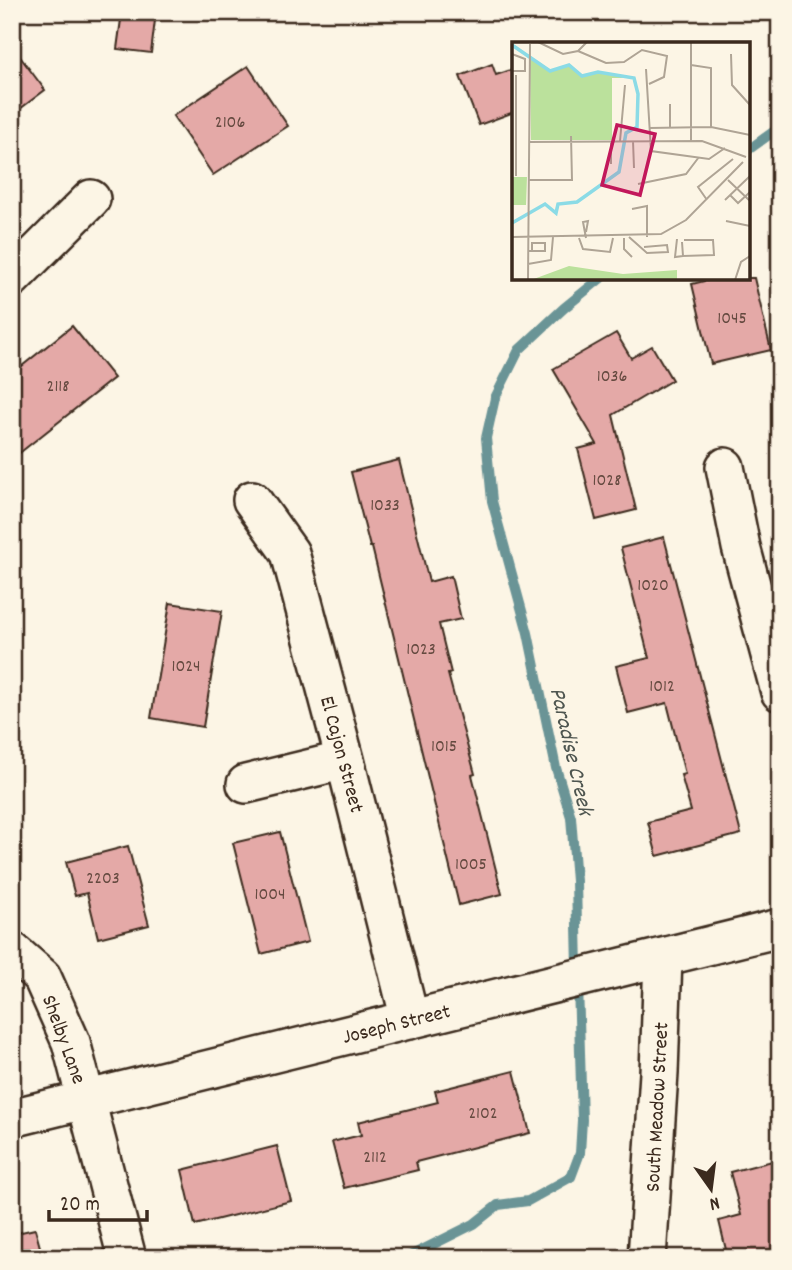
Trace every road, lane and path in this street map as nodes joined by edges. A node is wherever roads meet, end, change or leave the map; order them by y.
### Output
1 (91, 200) dead end
2 (12, 278) edge
3 (725, 467) dead end
4 (252, 500) dead end
5 (780, 692) edge
6 (345, 760) junction
7 (246, 784) dead end
8 (780, 928) edge
9 (12, 951) edge
10 (663, 957) junction
11 (410, 1020) junction
12 (87, 1099) junction
13 (12, 1118) edge
14 (127, 1258) edge
15 (647, 1258) edge

1 - 2 street
3 - 5 street
4 - 6 street, El Cajon Street
6 - 7 street
6 - 11 street, El Cajon Street
8 - 10 street, Joseph Street
9 - 12 street, Shelby Lane
10 - 11 street, Joseph Street
10 - 15 street, South Meadow Street
11 - 12 street, Joseph Street
12 - 13 street, Joseph Street
12 - 14 street, Shelby Lane

